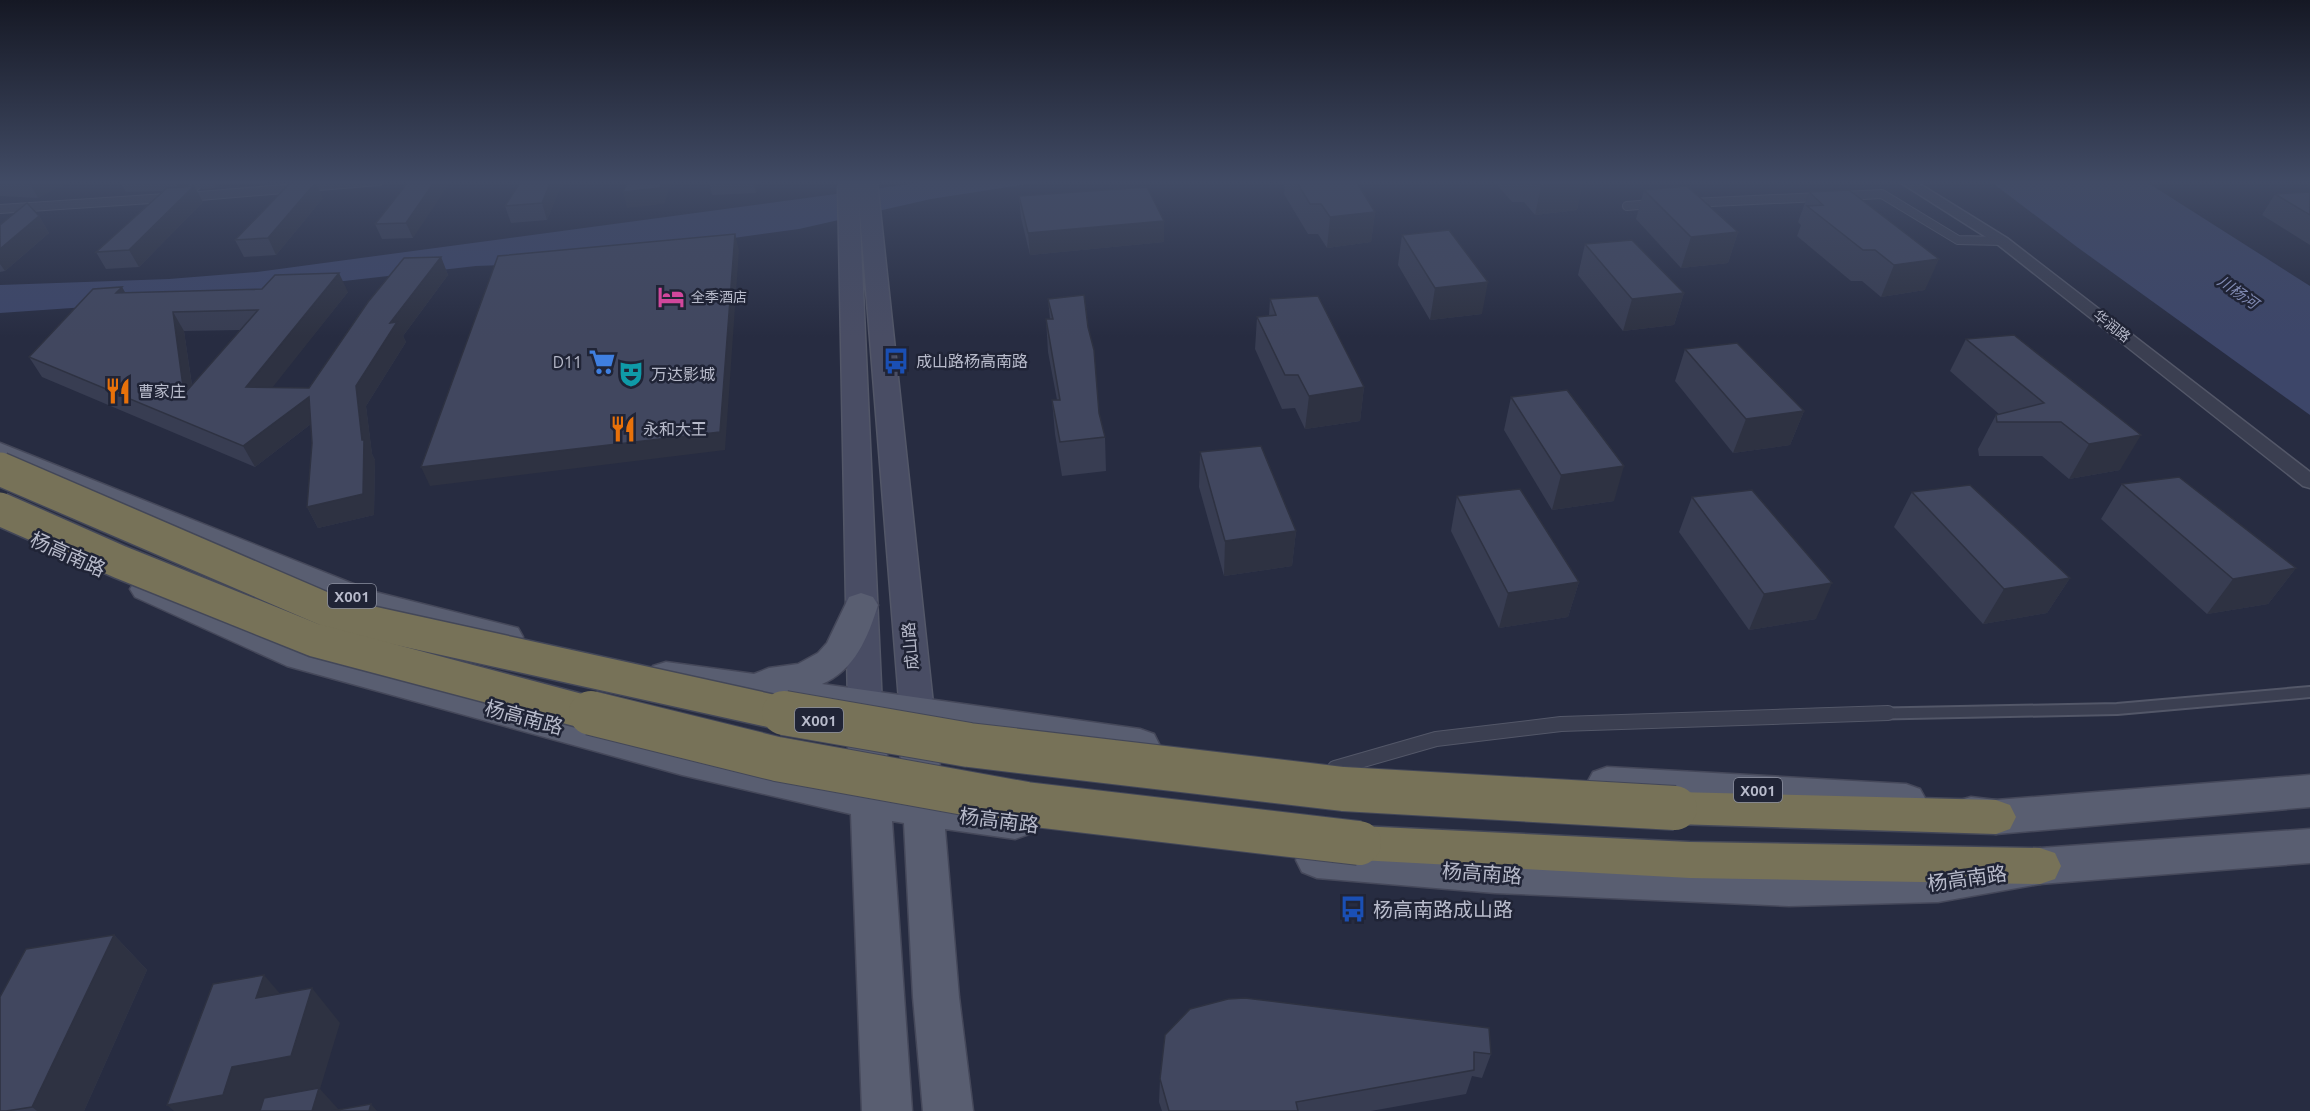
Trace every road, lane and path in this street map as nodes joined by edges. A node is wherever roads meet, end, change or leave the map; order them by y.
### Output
1 (860, 233) edge
2 (861, 233) edge
3 (1946, 233) edge
4 (1989, 233) edge
5 (2002, 241) junction
6 (0, 452) edge
7 (0, 469) edge
8 (2310, 482) edge
9 (0, 509) edge
10 (0, 524) edge
11 (861, 605) junction
12 (722, 682) junction
13 (2310, 692) edge
14 (865, 705) junction
15 (916, 713) junction
16 (1335, 768) junction
17 (2292, 793) edge
18 (869, 802) junction
19 (922, 810) junction
20 (1996, 817) junction
21 (2310, 846) edge
22 (2040, 866) junction
23 (887, 1111) edge
24 (948, 1111) edge

1 - 11 main road, 成山路
2 - 15 main road, 成山路
3 - 5 lane
4 - 5 street, 华润路
5 - 8 street, 华润路
6 - 12 main road, X001
7 - 20 highway, X001, bridge
9 - 22 highway, 杨高南路, bridge
10 - 18 main road, 杨高南路
11 - 12 main road
11 - 14 main road, 成山路
12 - 14 main road
13 - 16 lane
14 - 15 main road
14 - 18 main road, 成山路
15 - 16 main road, X001
15 - 19 main road, 成山路
16 - 20 main road, X001
17 - 20 main road, X001
18 - 19 main road, 杨高南路
18 - 23 main road, 成山路
19 - 22 main road, 杨高南路
19 - 24 main road, 成山路
21 - 22 main road, 杨高南路

